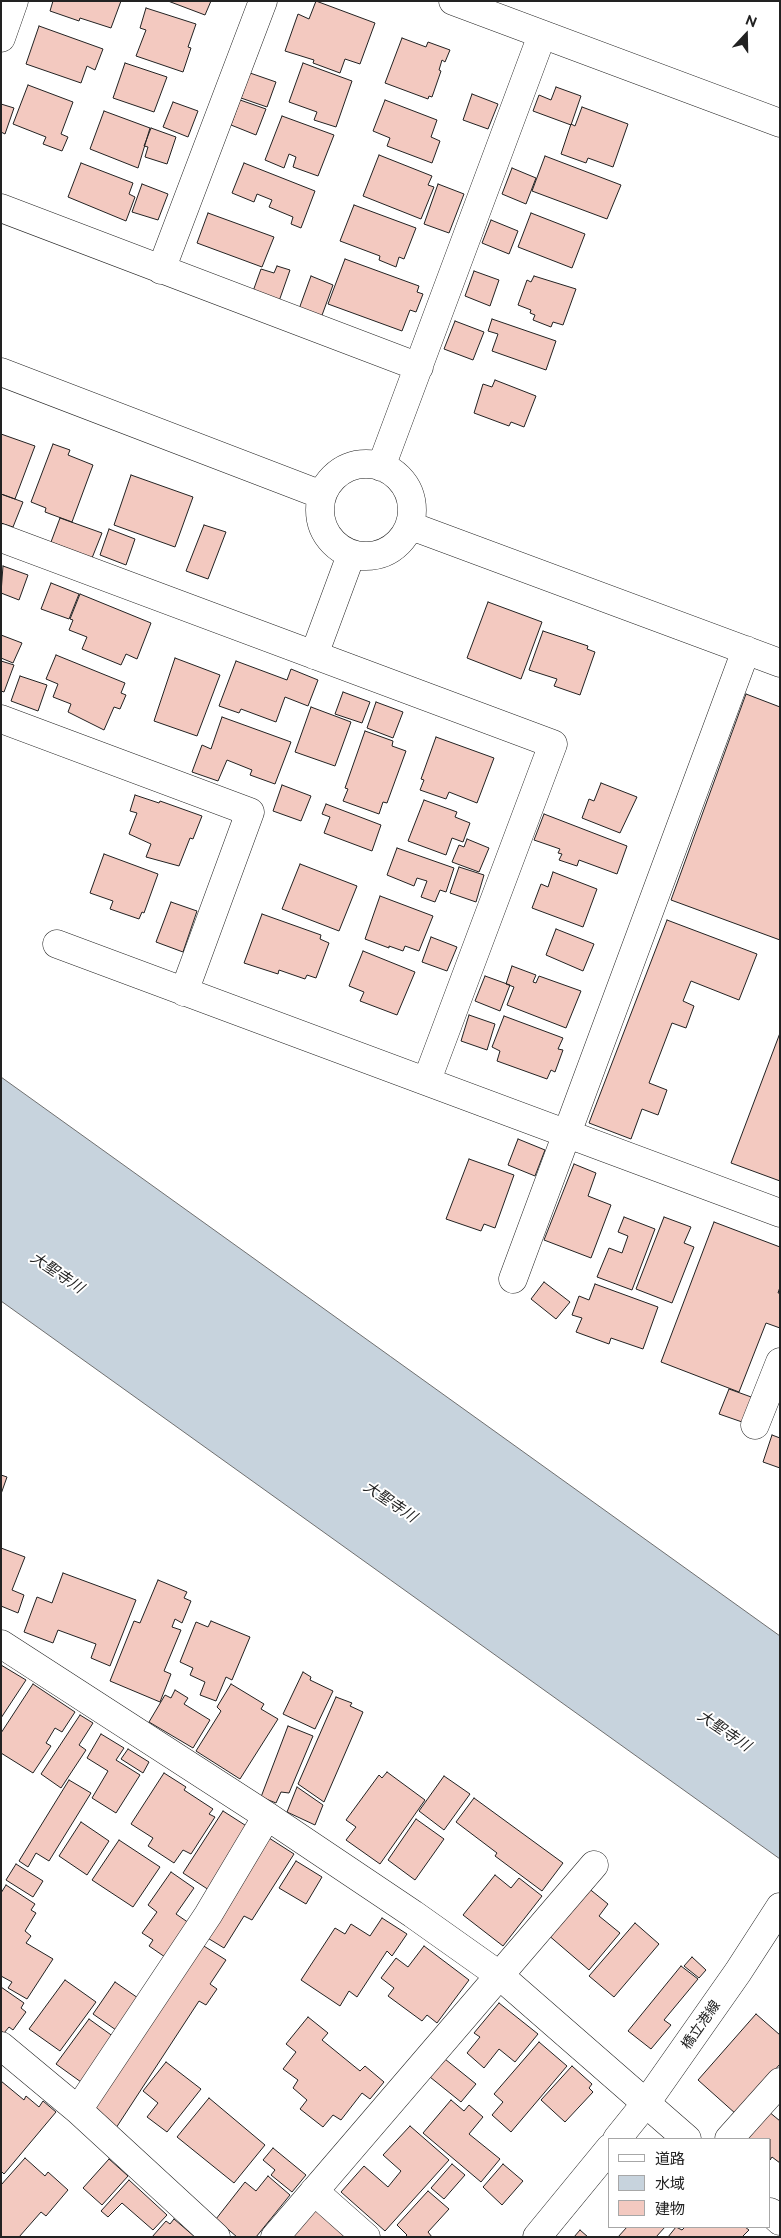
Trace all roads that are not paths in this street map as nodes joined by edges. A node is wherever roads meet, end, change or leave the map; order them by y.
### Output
1 (14, 1) edge
2 (263, 1) edge
3 (452, 1) edge
4 (542, 35) junction
5 (1, 38) edge
6 (780, 124) edge
7 (1, 208) edge
8 (161, 270) junction
9 (418, 367) junction
10 (1, 372) edge
11 (381, 467) junction
12 (322, 495) junction
13 (411, 526) junction
14 (1, 538) edge
15 (351, 554) junction
16 (746, 650) junction
17 (314, 655) junction
18 (780, 663) edge
19 (1, 719) edge
20 (57, 944) dead end
21 (184, 992) junction
22 (427, 1080) junction
23 (566, 1135) junction
24 (780, 1213) edge
25 (513, 1279) dead end
26 (780, 1362) edge
27 (755, 1425) dead end
28 (1, 1644) edge
29 (267, 1816) junction
30 (594, 1865) dead end
31 (780, 1907) edge
32 (499, 1975) junction
33 (1, 2046) edge
34 (780, 2082) edge
35 (646, 2103) junction
36 (78, 2110) junction
37 (618, 2138) edge
38 (686, 2138) edge
39 (730, 2138) edge
40 (608, 2150) edge
41 (314, 2191) junction
42 (216, 2237) edge
43 (275, 2237) edge
44 (366, 2237) edge
45 (537, 2237) edge

1 - 5 street
2 - 8 street
3 - 4 street
4 - 6 street
4 - 9 street
7 - 8 street
8 - 9 street
9 - 11 street
10 - 12 street
11 - 12 street
11 - 13 street
12 - 15 street
13 - 15 street
13 - 16 street
14 - 17 street
15 - 17 street
16 - 18 street
16 - 23 street
17 - 22 street
19 - 21 street
20 - 21 street
21 - 22 street
22 - 23 street
23 - 24 street
23 - 25 street
26 - 27 street
28 - 29 street
29 - 32 street
29 - 36 street
30 - 32 street
31 - 35 street, 橋立港線
32 - 35 street
32 - 41 street
33 - 36 street
34 - 39 street
35 - 37 street, 橋立港線
35 - 38 street
36 - 42 street
40 - 45 street
41 - 43 street
41 - 44 street

